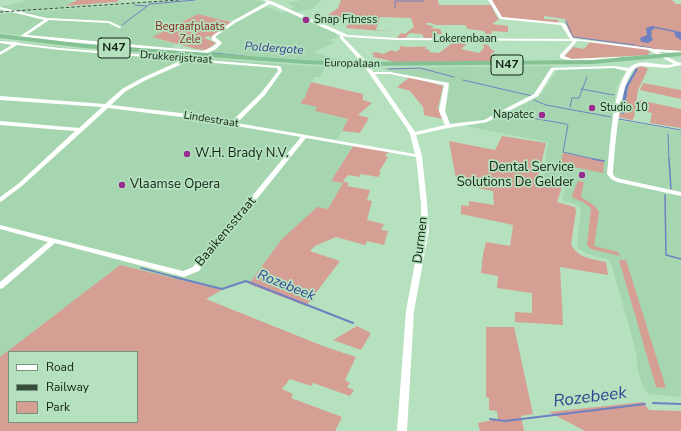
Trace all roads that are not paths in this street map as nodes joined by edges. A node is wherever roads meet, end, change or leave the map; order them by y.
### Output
1 (490, 0) edge
2 (267, 1) edge
3 (0, 8) edge
4 (16, 12) junction
5 (0, 13) edge
6 (48, 19) junction
7 (120, 27) dead end
8 (342, 34) junction
9 (0, 37) edge
10 (573, 39) junction
11 (20, 40) junction
12 (0, 42) edge
13 (652, 50) junction
14 (0, 54) edge
15 (681, 54) edge
16 (196, 55) junction
17 (667, 58) junction
18 (679, 64) edge
19 (368, 68) junction
20 (631, 70) junction
21 (0, 98) edge
22 (106, 106) junction
23 (0, 123) edge
24 (233, 123) junction
25 (448, 126) junction
26 (80, 130) junction
27 (413, 134) junction
28 (305, 136) junction
29 (419, 156) junction
30 (681, 194) edge
31 (0, 200) edge
32 (0, 227) edge
33 (54, 240) junction
34 (0, 286) edge
35 (402, 431) edge

1 - 10 street
2 - 8 street, Lokerenbaan
2 - 16 street
3 - 4 street
4 - 5 street
4 - 6 street
6 - 7 street
6 - 11 street
8 - 10 street, Lokerenbaan
8 - 19 street, Durmen
9 - 11 highway, Europalaan / N47
10 - 13 street, Lokerenbaan
10 - 13 street
11 - 12 street
11 - 14 street
11 - 16 street, Drukkerijstraat
11 - 16 highway, Europalaan / N47
13 - 15 street
13 - 17 street, Lokerenbaan
15 - 17 highway, Europalaan / N47
16 - 19 highway, Europalaan / N47
16 - 22 street
16 - 24 street, Drukkerijstraat
17 - 18 street, Lokerenbaan
17 - 19 highway, Europalaan / N47
18 - 20 street
19 - 25 street
19 - 27 street, Durmen
20 - 25 street
20 - 30 street
21 - 22 street, Lindestraat
22 - 24 street, Lindestraat
22 - 26 street
23 - 26 street
24 - 28 street, Lindestraat
25 - 27 street
26 - 31 street
27 - 29 street, Durmen
28 - 29 street, Lindestraat
28 - 33 street, Baaikensstraat
29 - 35 street, Durmen
32 - 33 street, Baaikensstraat
33 - 34 street

